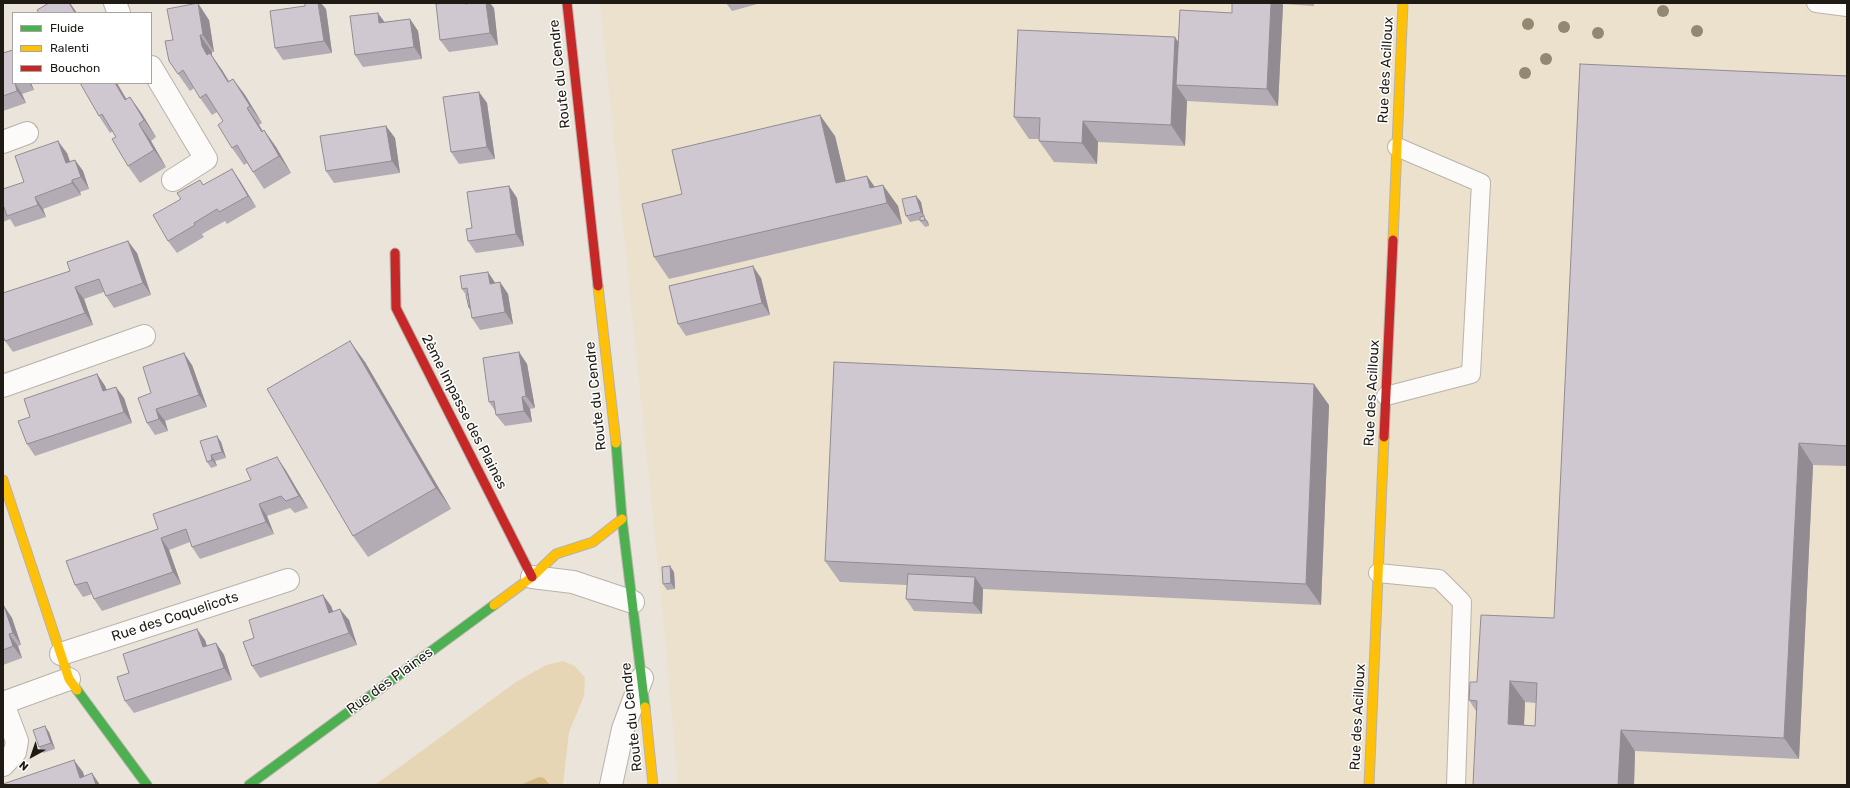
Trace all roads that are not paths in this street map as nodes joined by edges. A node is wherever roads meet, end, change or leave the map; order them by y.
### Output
1 (567, 3) edge
2 (1403, 3) edge
3 (1816, 3) edge
4 (1847, 7) edge
5 (152, 69) edge
6 (27, 134) dead end
7 (3, 142) edge
8 (1397, 147) junction
9 (173, 180) dead end
10 (395, 254) dead end
11 (144, 336) dead end
12 (3, 386) edge
13 (1386, 396) junction
14 (3, 480) edge
15 (622, 519) junction
16 (1378, 573) junction
17 (532, 577) junction
18 (288, 580) dead end
19 (633, 602) junction
20 (61, 654) junction
21 (642, 678) junction
22 (69, 679) junction
23 (3, 703) edge
24 (3, 765) edge
25 (147, 785) edge
26 (249, 785) edge
27 (611, 785) edge
28 (653, 785) edge
29 (1369, 785) edge
30 (1456, 785) edge

1 - 15 street, Route du Cendre
2 - 8 street, Rue des Acilloux
3 - 4 lane
5 - 9 street
6 - 7 street
8 - 13 street, Rue des Acilloux
8 - 13 lane
10 - 17 street, 2ème Impasse des Plaines
11 - 12 street
13 - 16 street, Rue des Acilloux
14 - 20 street
15 - 17 street, Rue des Plaines
15 - 19 street, Route du Cendre
16 - 29 street, Rue des Acilloux
16 - 30 lane
17 - 19 street
17 - 26 street, Rue des Plaines
18 - 20 street, Rue des Coquelicots
19 - 21 street, Route du Cendre
20 - 22 street
21 - 27 street
21 - 28 street, Route du Cendre
22 - 23 street
22 - 25 street
23 - 24 street

